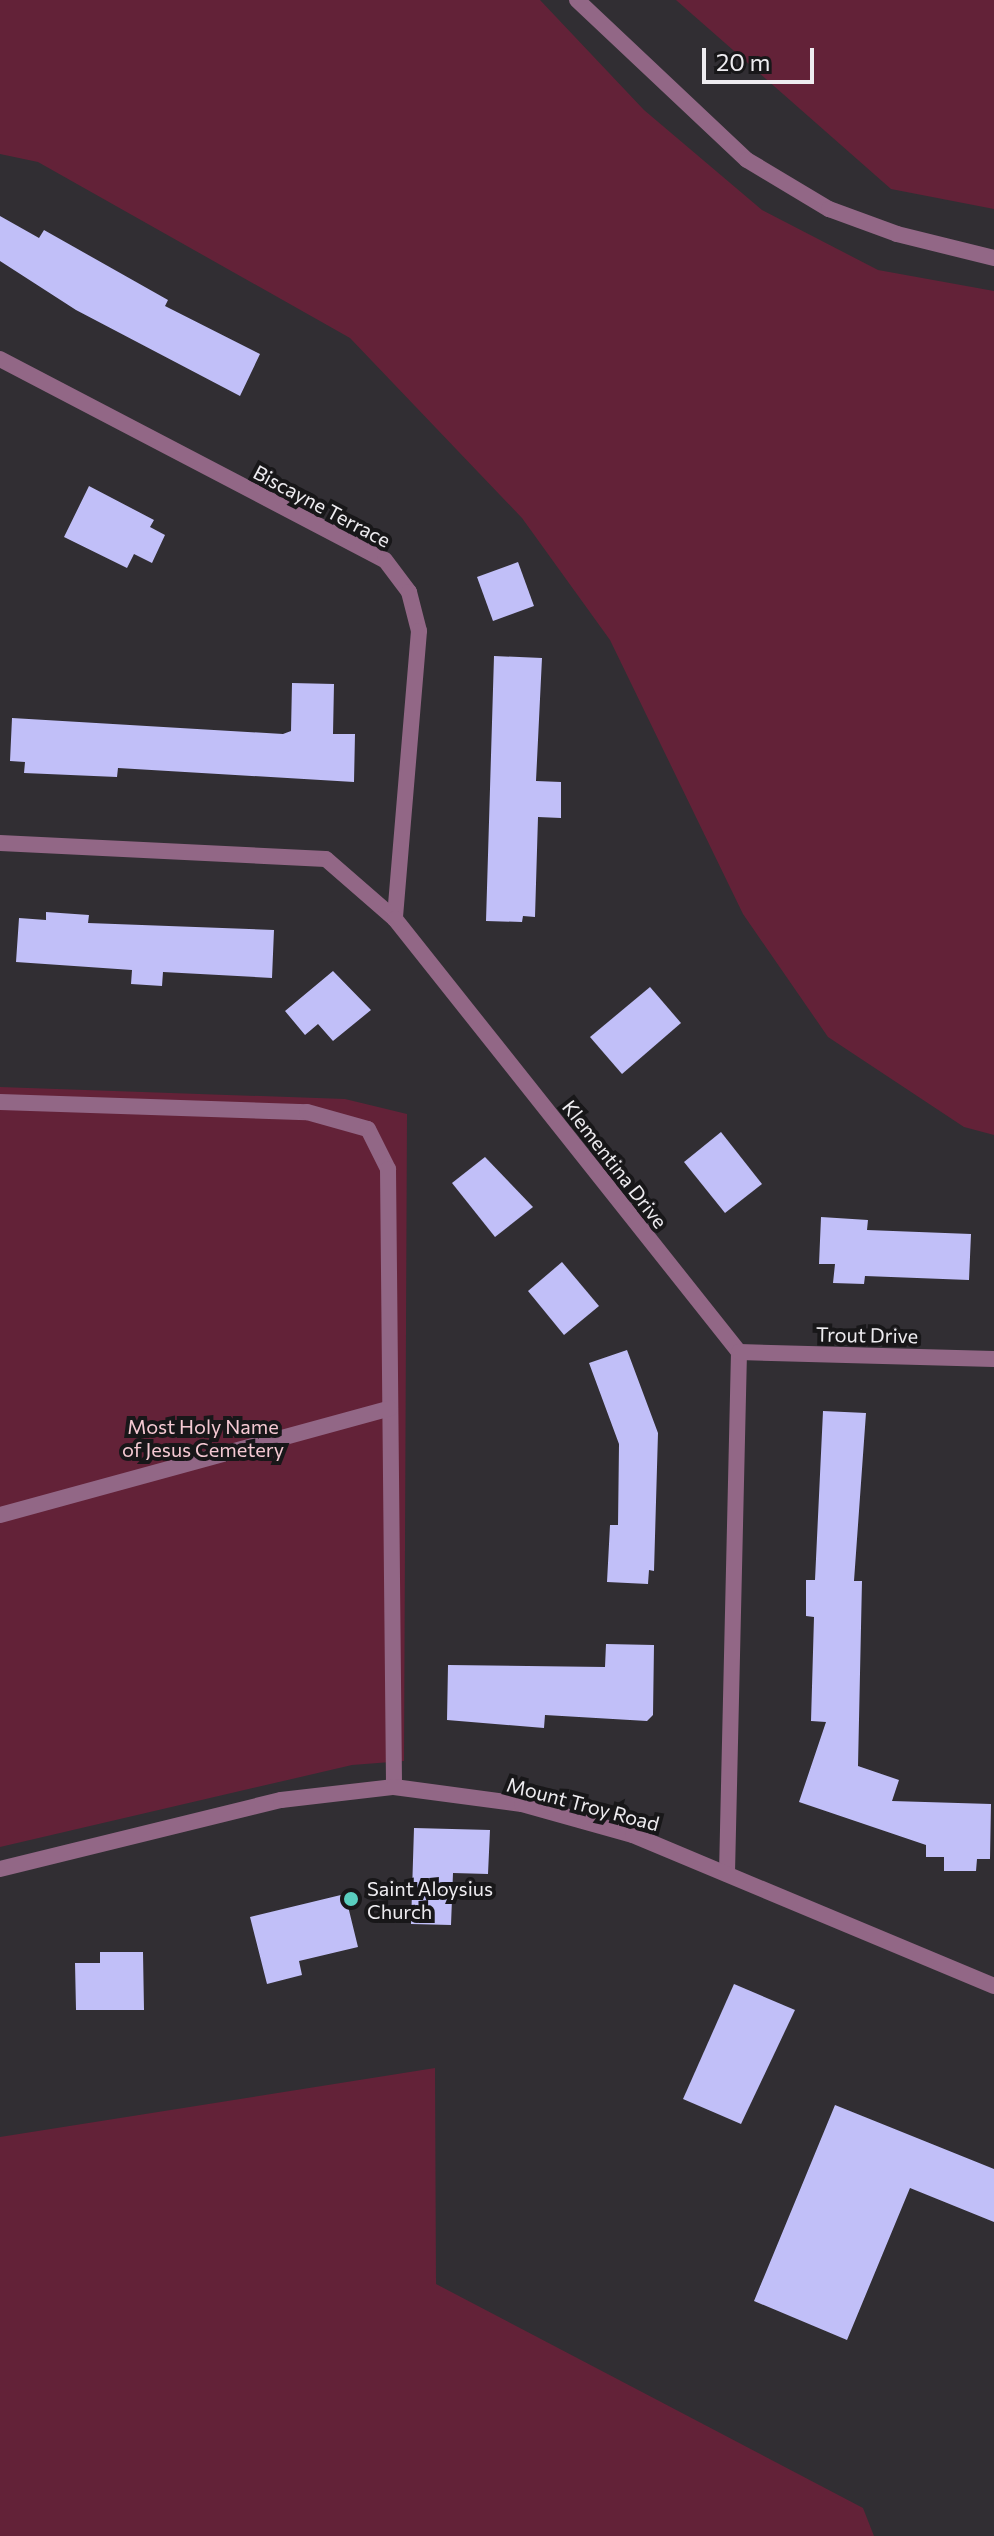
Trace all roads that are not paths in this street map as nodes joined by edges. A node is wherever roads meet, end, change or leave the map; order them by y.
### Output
1 (577, 0) edge
2 (994, 258) edge
3 (0, 359) edge
4 (0, 843) edge
5 (395, 919) junction
6 (0, 1102) edge
7 (739, 1352) junction
8 (994, 1359) edge
9 (390, 1408) junction
10 (0, 1515) edge
11 (394, 1787) junction
12 (0, 1869) edge
13 (727, 1874) junction
14 (994, 1986) edge

1 - 2 street
3 - 5 street, Biscayne Terrace
4 - 5 street, Klementina Drive
5 - 7 street, Klementina Drive
6 - 9 street
7 - 8 street, Trout Drive
7 - 13 street
9 - 10 street
9 - 11 street
11 - 12 street, Mount Troy Road
11 - 13 street, Mount Troy Road
13 - 14 street, Mount Troy Road

